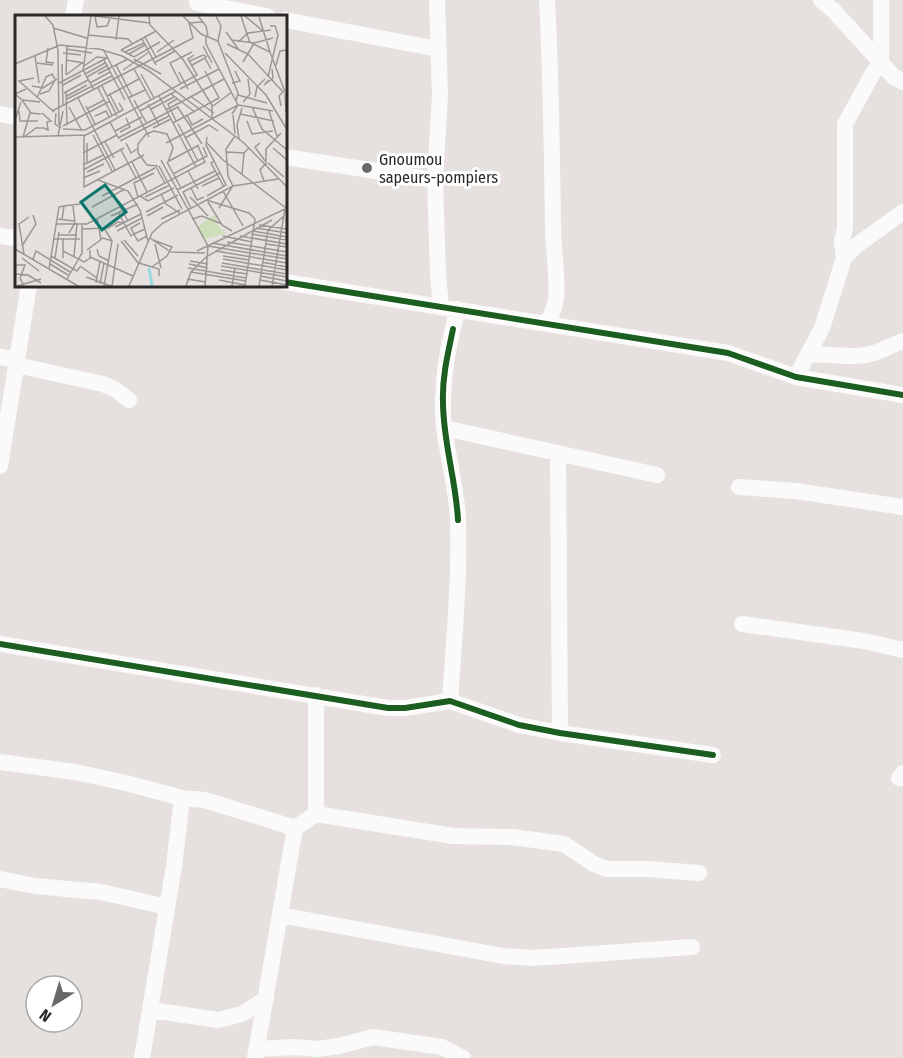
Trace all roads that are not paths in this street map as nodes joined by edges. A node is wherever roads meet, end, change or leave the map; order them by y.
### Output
1 (76, 0) edge
2 (437, 0) edge
3 (547, 0) edge
4 (881, 0) edge
5 (828, 3) edge
6 (196, 6) edge
7 (73, 15) edge
8 (260, 15) edge
9 (286, 20) edge
10 (438, 50) junction
11 (881, 63) junction
12 (903, 82) edge
13 (0, 114) edge
14 (15, 117) edge
15 (286, 157) edge
16 (435, 180) junction
17 (903, 212) edge
18 (0, 236) edge
19 (15, 238) edge
20 (844, 258) junction
21 (286, 282) edge
22 (29, 286) edge
23 (441, 307) junction
24 (458, 309) junction
25 (546, 323) junction
26 (903, 341) edge
27 (809, 355) junction
28 (0, 357) edge
29 (17, 363) junction
30 (796, 377) junction
31 (903, 395) edge
32 (129, 400) dead end
33 (444, 428) junction
34 (558, 453) junction
35 (0, 466) edge
36 (657, 475) dead end
37 (739, 487) dead end
38 (903, 507) edge
39 (741, 624) dead end
40 (0, 644) edge
41 (903, 650) edge
42 (316, 695) junction
43 (450, 701) junction
44 (560, 733) junction
45 (713, 754) dead end
46 (0, 762) edge
47 (903, 772) edge
48 (903, 778) edge
49 (182, 798) junction
50 (316, 814) junction
51 (295, 828) junction
52 (699, 873) dead end
53 (0, 879) edge
54 (167, 908) junction
55 (280, 915) junction
56 (692, 947) dead end
57 (266, 999) junction
58 (151, 1010) junction
59 (256, 1054) edge
60 (142, 1058) edge
61 (463, 1058) edge

1 - 7 street
2 - 10 street
3 - 25 street
4 - 11 street
5 - 11 street
6 - 8 street
9 - 10 street
10 - 16 street
11 - 12 street
11 - 20 street
13 - 14 street
15 - 16 street
16 - 23 street
17 - 20 street
18 - 19 street
20 - 27 street
21 - 23 street
22 - 29 street
23 - 24 street
24 - 25 street
24 - 33 street
25 - 30 street
26 - 27 street
27 - 30 street
28 - 29 street
29 - 32 street
29 - 35 street
30 - 31 street
33 - 34 street
33 - 43 street
34 - 36 street
34 - 44 street
37 - 38 street
39 - 41 street
40 - 42 street
42 - 43 street
42 - 50 street
43 - 44 street
44 - 45 street
46 - 49 street
47 - 48 street
49 - 51 street
49 - 54 street
50 - 51 street
50 - 52 street
51 - 55 street
53 - 54 street
54 - 58 street
55 - 56 street
55 - 57 street
57 - 58 street
57 - 59 street
58 - 60 street
59 - 61 street

